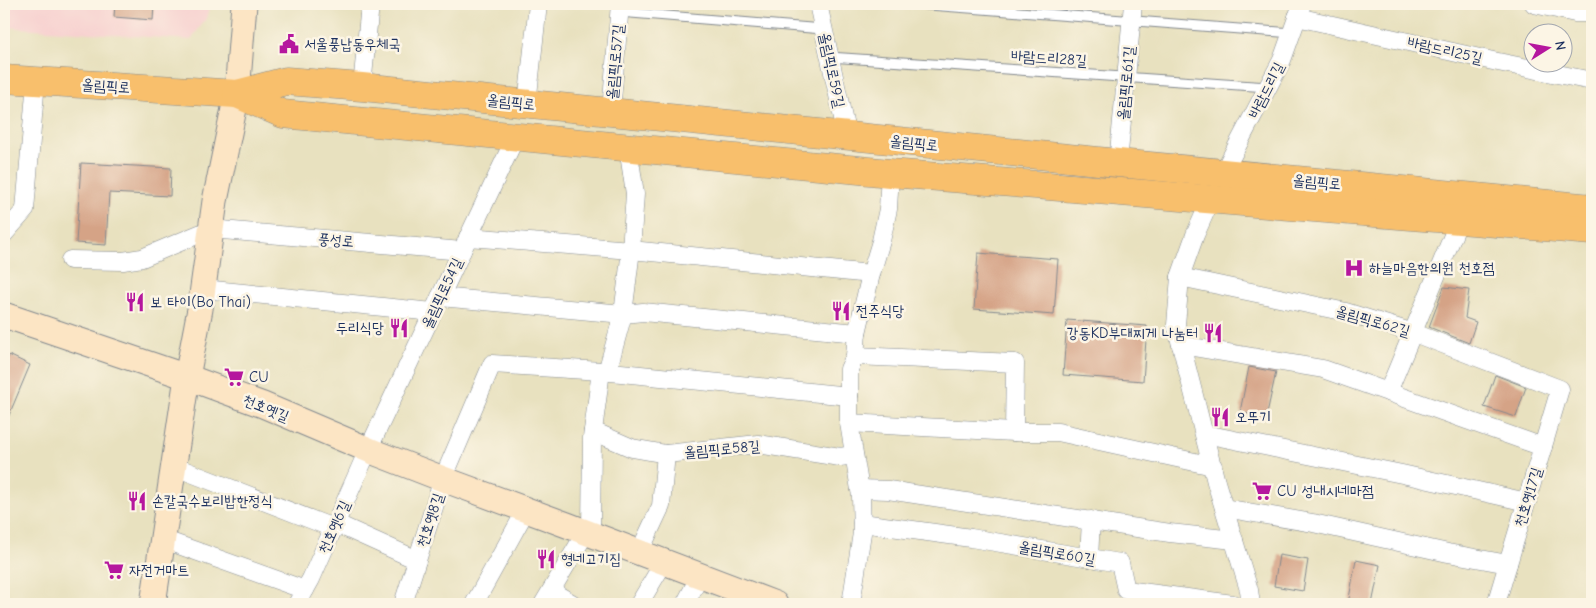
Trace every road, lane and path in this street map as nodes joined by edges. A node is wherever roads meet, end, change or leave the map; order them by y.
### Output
1 (244, 4) edge
2 (370, 4) edge
3 (538, 4) edge
4 (818, 4) edge
5 (916, 4) edge
6 (1534, 4) edge
7 (620, 8) edge
8 (1592, 9) edge
9 (1132, 12) edge
10 (1297, 18) edge
11 (823, 29) junction
12 (829, 57) junction
13 (1126, 77) junction
14 (4, 79) edge
15 (36, 81) junction
16 (1592, 81) edge
17 (362, 87) junction
18 (1268, 88) junction
19 (237, 94) junction
20 (528, 104) junction
21 (611, 112) junction
22 (516, 136) junction
23 (846, 136) junction
24 (628, 147) junction
25 (1118, 163) junction
26 (890, 173) junction
27 (1223, 173) junction
28 (1212, 199) junction
29 (1592, 208) edge
30 (1459, 221) junction
31 (211, 229) junction
32 (1592, 231) edge
33 (4, 234) edge
34 (465, 244) junction
35 (631, 250) junction
36 (70, 260) dead end
37 (871, 274) junction
38 (1180, 277) junction
39 (203, 289) junction
40 (436, 305) junction
41 (623, 314) junction
42 (4, 315) edge
43 (857, 333) junction
44 (1414, 333) junction
45 (1181, 345) junction
46 (855, 356) junction
47 (604, 371) junction
48 (187, 377) junction
49 (1560, 389) joint
50 (1388, 392) junction
51 (849, 396) junction
52 (849, 423) junction
53 (593, 431) junction
54 (1014, 432) junction
55 (1205, 434) junction
56 (1543, 447) junction
57 (368, 450) junction
58 (666, 454) junction
59 (854, 454) junction
60 (173, 466) junction
61 (1213, 466) junction
62 (443, 479) junction
63 (860, 489) junction
64 (1527, 502) junction
65 (1224, 508) junction
66 (526, 510) junction
67 (1091, 520) junction
68 (862, 523) junction
69 (334, 526) junction
70 (589, 533) junction
71 (162, 539) junction
72 (1234, 540) junction
73 (639, 553) junction
74 (1089, 558) junction
75 (417, 560) junction
76 (664, 562) junction
77 (1508, 564) junction
78 (700, 576) junction
79 (301, 597) edge
80 (547, 598) edge
81 (153, 604) edge
82 (403, 604) edge
83 (474, 604) edge
84 (573, 604) edge
85 (639, 604) edge
86 (685, 604) edge
87 (775, 604) edge
88 (851, 604) edge
89 (1233, 604) edge
90 (1251, 604) edge
91 (1496, 604) edge

1 - 19 street
2 - 17 street
3 - 20 street
4 - 11 street, 올림픽로59길
5 - 9 lane
6 - 8 street
7 - 11 lane, 올림픽로57길
7 - 21 street, 올림픽로57길
9 - 10 lane
9 - 13 street, 올림픽로61길
10 - 16 street, 바람드리25길
10 - 18 street, 바람드리길
11 - 12 street, 올림픽로59길
12 - 13 lane, 바람드리28길
12 - 23 street, 올림픽로59길
13 - 18 lane, 바람드리28길
13 - 25 street, 올림픽로61길
14 - 15 main road, 올림픽로
15 - 19 main road, 올림픽로
15 - 33 street
17 - 19 main road, 올림픽로
17 - 20 main road, 올림픽로
18 - 27 street, 바람드리길
19 - 22 main road, 올림픽로
19 - 31 street
20 - 21 main road, 올림픽로
21 - 23 main road, 올림픽로
22 - 24 main road, 올림픽로
22 - 34 street, 올림픽로54길
23 - 25 main road, 올림픽로
24 - 26 main road, 올림픽로
24 - 35 street
25 - 27 main road, 올림픽로
26 - 28 main road, 올림픽로
26 - 37 street
27 - 29 main road, 올림픽로
28 - 30 main road, 올림픽로
28 - 38 street
30 - 32 main road, 올림픽로
30 - 44 street
31 - 34 street, 풍성로
31 - 36 street
31 - 39 street
34 - 35 street
34 - 40 street, 올림픽로54길
35 - 37 street
35 - 41 street
37 - 43 street
38 - 44 street, 올림픽로62길
38 - 45 street
39 - 40 street
39 - 48 street
40 - 41 street
40 - 57 street, 올림픽로54길
41 - 43 street
41 - 47 street
42 - 48 street, 천호옛길
43 - 46 street
44 - 49 street, 올림픽로62길
44 - 50 street
45 - 50 street
45 - 55 street
46 - 51 street
46 - 54 street
47 - 51 street
47 - 53 street
47 - 62 street
48 - 57 street, 천호옛길
48 - 60 street
49 - 56 street, 천호옛17길
50 - 56 street
51 - 52 street
52 - 54 street
52 - 59 street
53 - 58 street, 올림픽로58길
53 - 70 street
54 - 61 street
55 - 61 street
55 - 64 street
56 - 64 street, 천호옛17길
57 - 62 street, 천호옛길
57 - 69 street, 천호옛6길
58 - 59 street, 올림픽로58길
58 - 73 street
59 - 63 street
60 - 69 street
60 - 71 street
61 - 65 street
62 - 66 street, 천호옛길
62 - 75 street, 천호옛8길
63 - 67 street
63 - 68 street
64 - 77 street, 천호옛17길
65 - 72 street
65 - 77 street
66 - 70 street, 천호옛길
66 - 83 street
67 - 72 street
67 - 74 street
68 - 74 street, 올림픽로60길
68 - 88 street
69 - 75 street, 천호옛8길
69 - 79 street, 천호옛6길
70 - 73 street, 천호옛길
70 - 80 street
71 - 79 street
71 - 81 street
72 - 90 street
73 - 76 street, 천호옛길
74 - 89 street, 올림픽로60길
75 - 82 street, 천호옛8길
76 - 78 street, 천호옛길
76 - 85 street
77 - 91 street, 천호옛17길
78 - 86 street
78 - 87 street, 천호옛길
80 - 84 street

